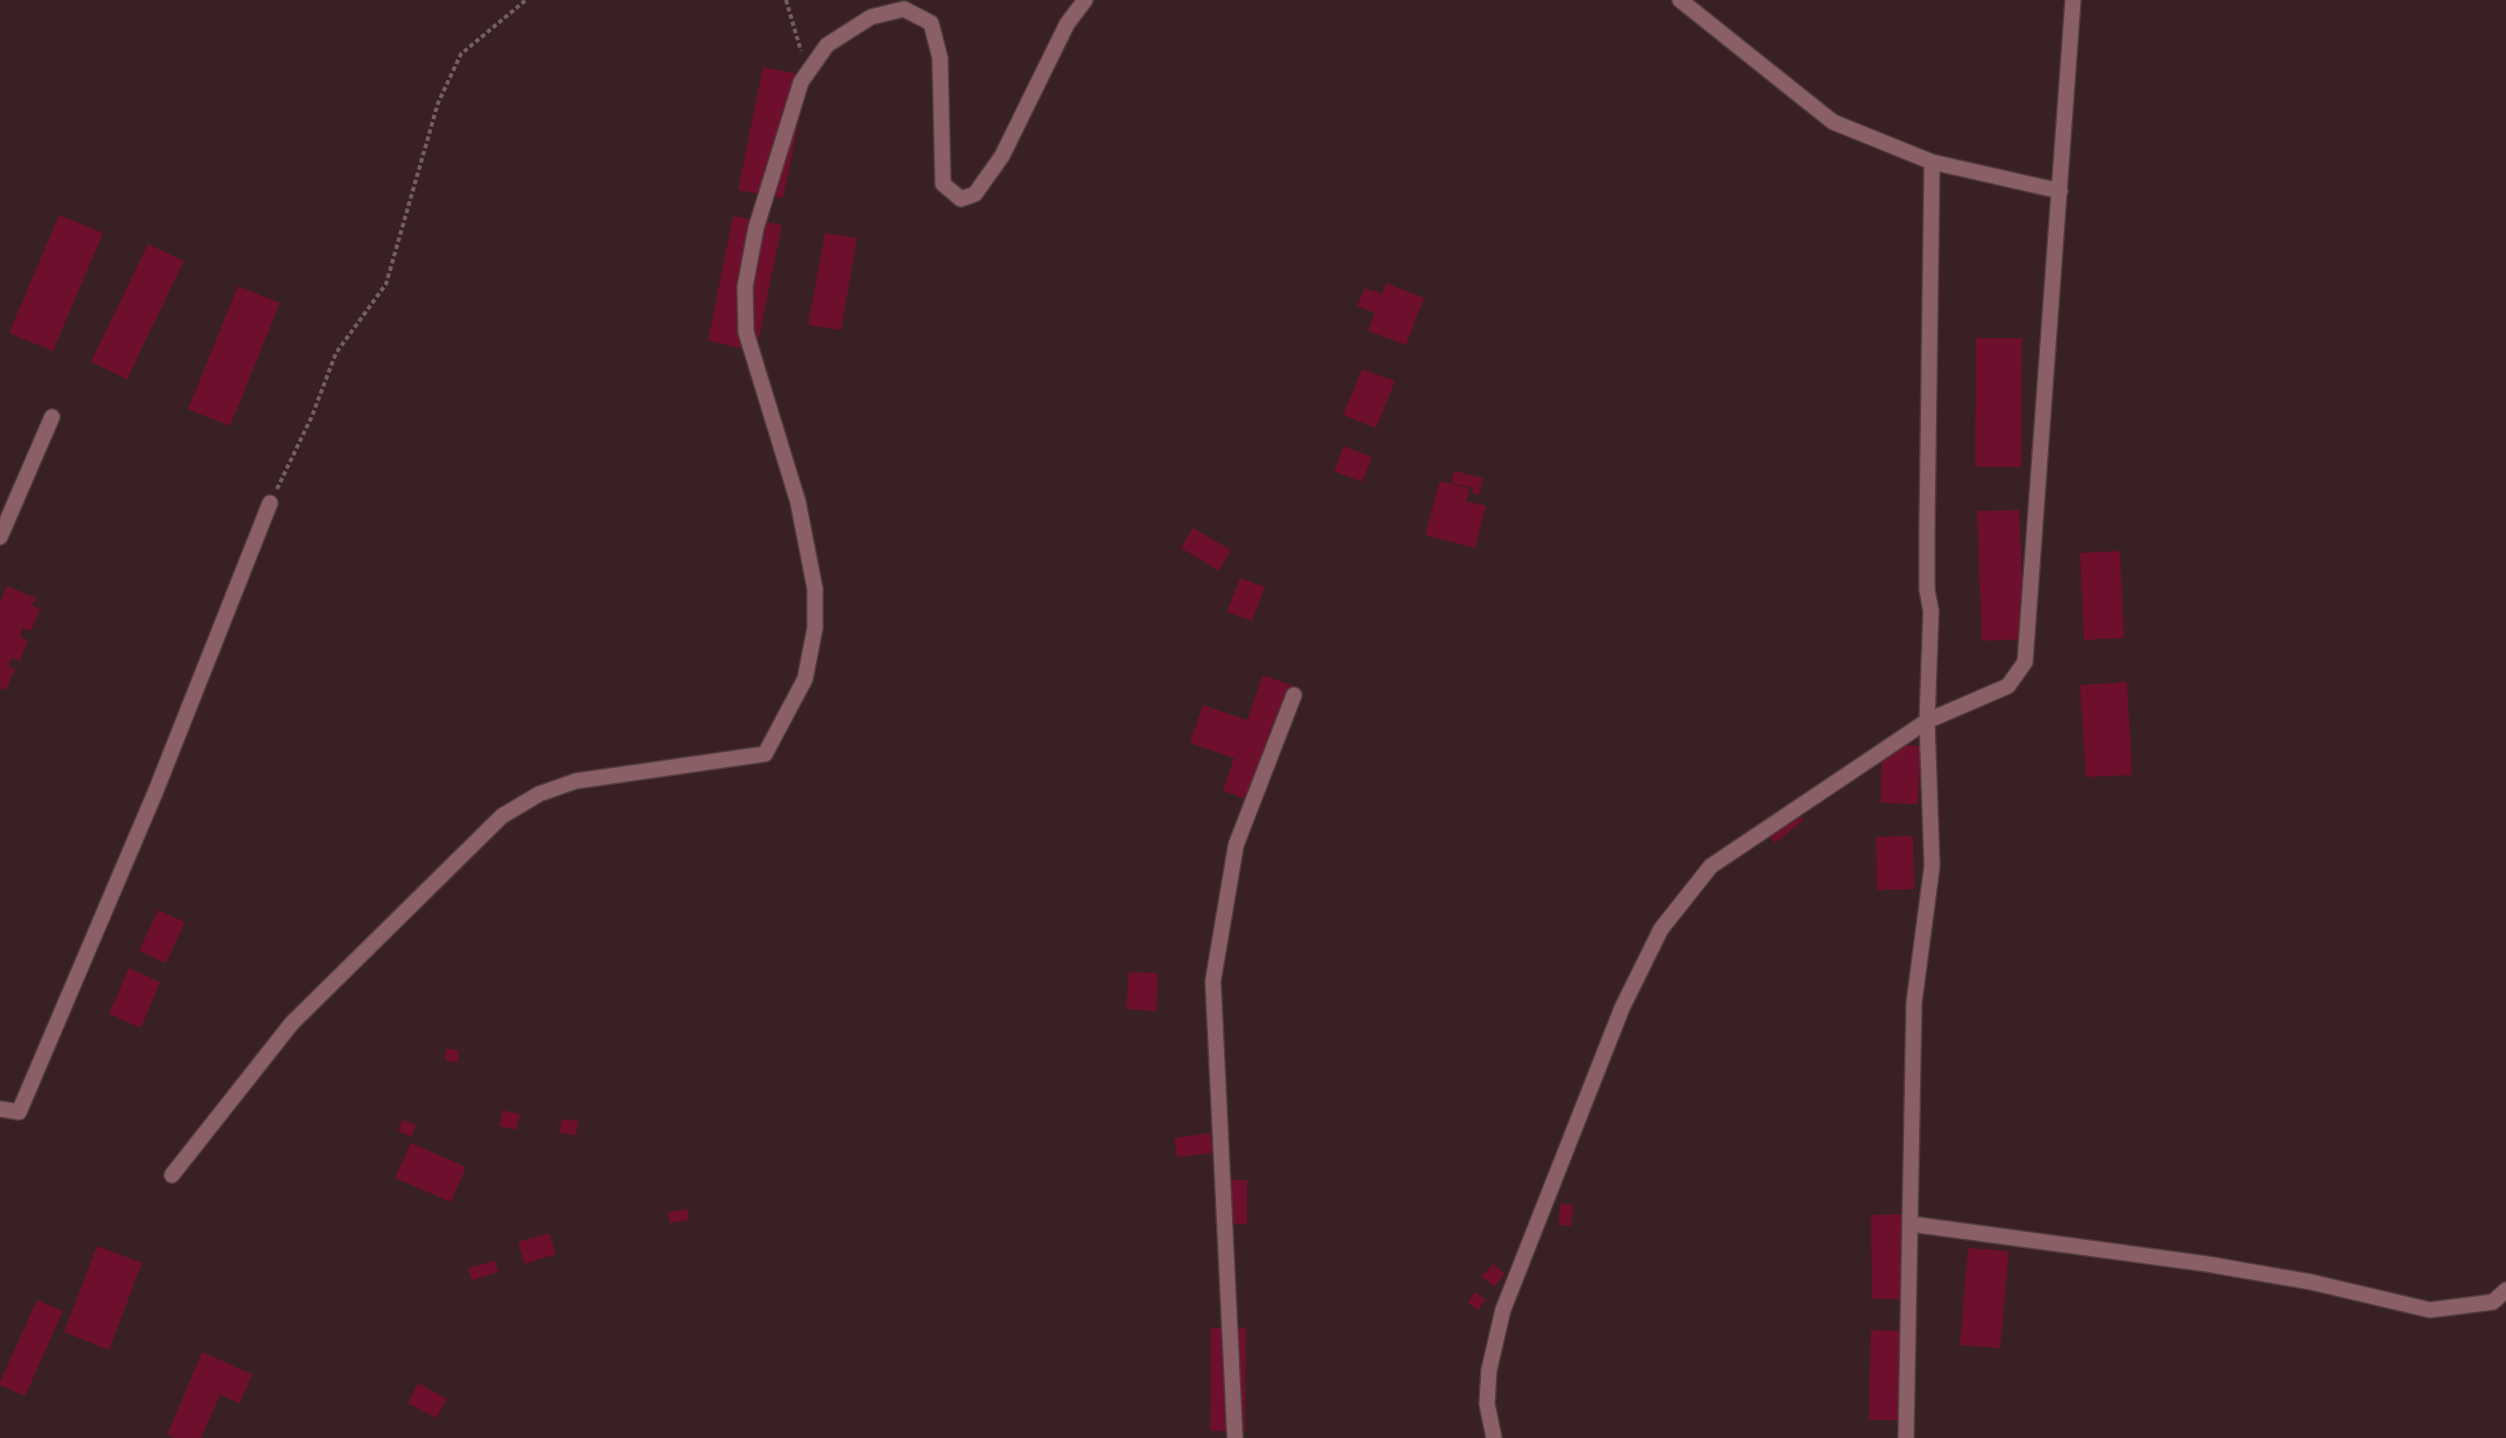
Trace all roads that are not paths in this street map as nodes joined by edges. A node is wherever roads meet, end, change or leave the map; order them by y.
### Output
1 (1084, 0) edge
2 (1680, 0) edge
3 (2073, 0) edge
4 (1932, 162) junction
5 (2060, 191) junction
6 (52, 417) dead end
7 (270, 503) road end
8 (0, 537) edge
9 (1294, 695) dead end
10 (1927, 721) junction
11 (0, 1109) edge
12 (172, 1175) dead end
13 (1911, 1224) junction
14 (2506, 1290) edge
15 (1234, 1438) edge
16 (1494, 1438) edge
17 (1906, 1438) edge

1 - 12 street
2 - 4 street
3 - 5 street
4 - 5 street
4 - 10 street
5 - 10 street
6 - 8 street
7 - 11 street
9 - 15 street
10 - 13 street
10 - 16 street
13 - 14 street
13 - 17 street

